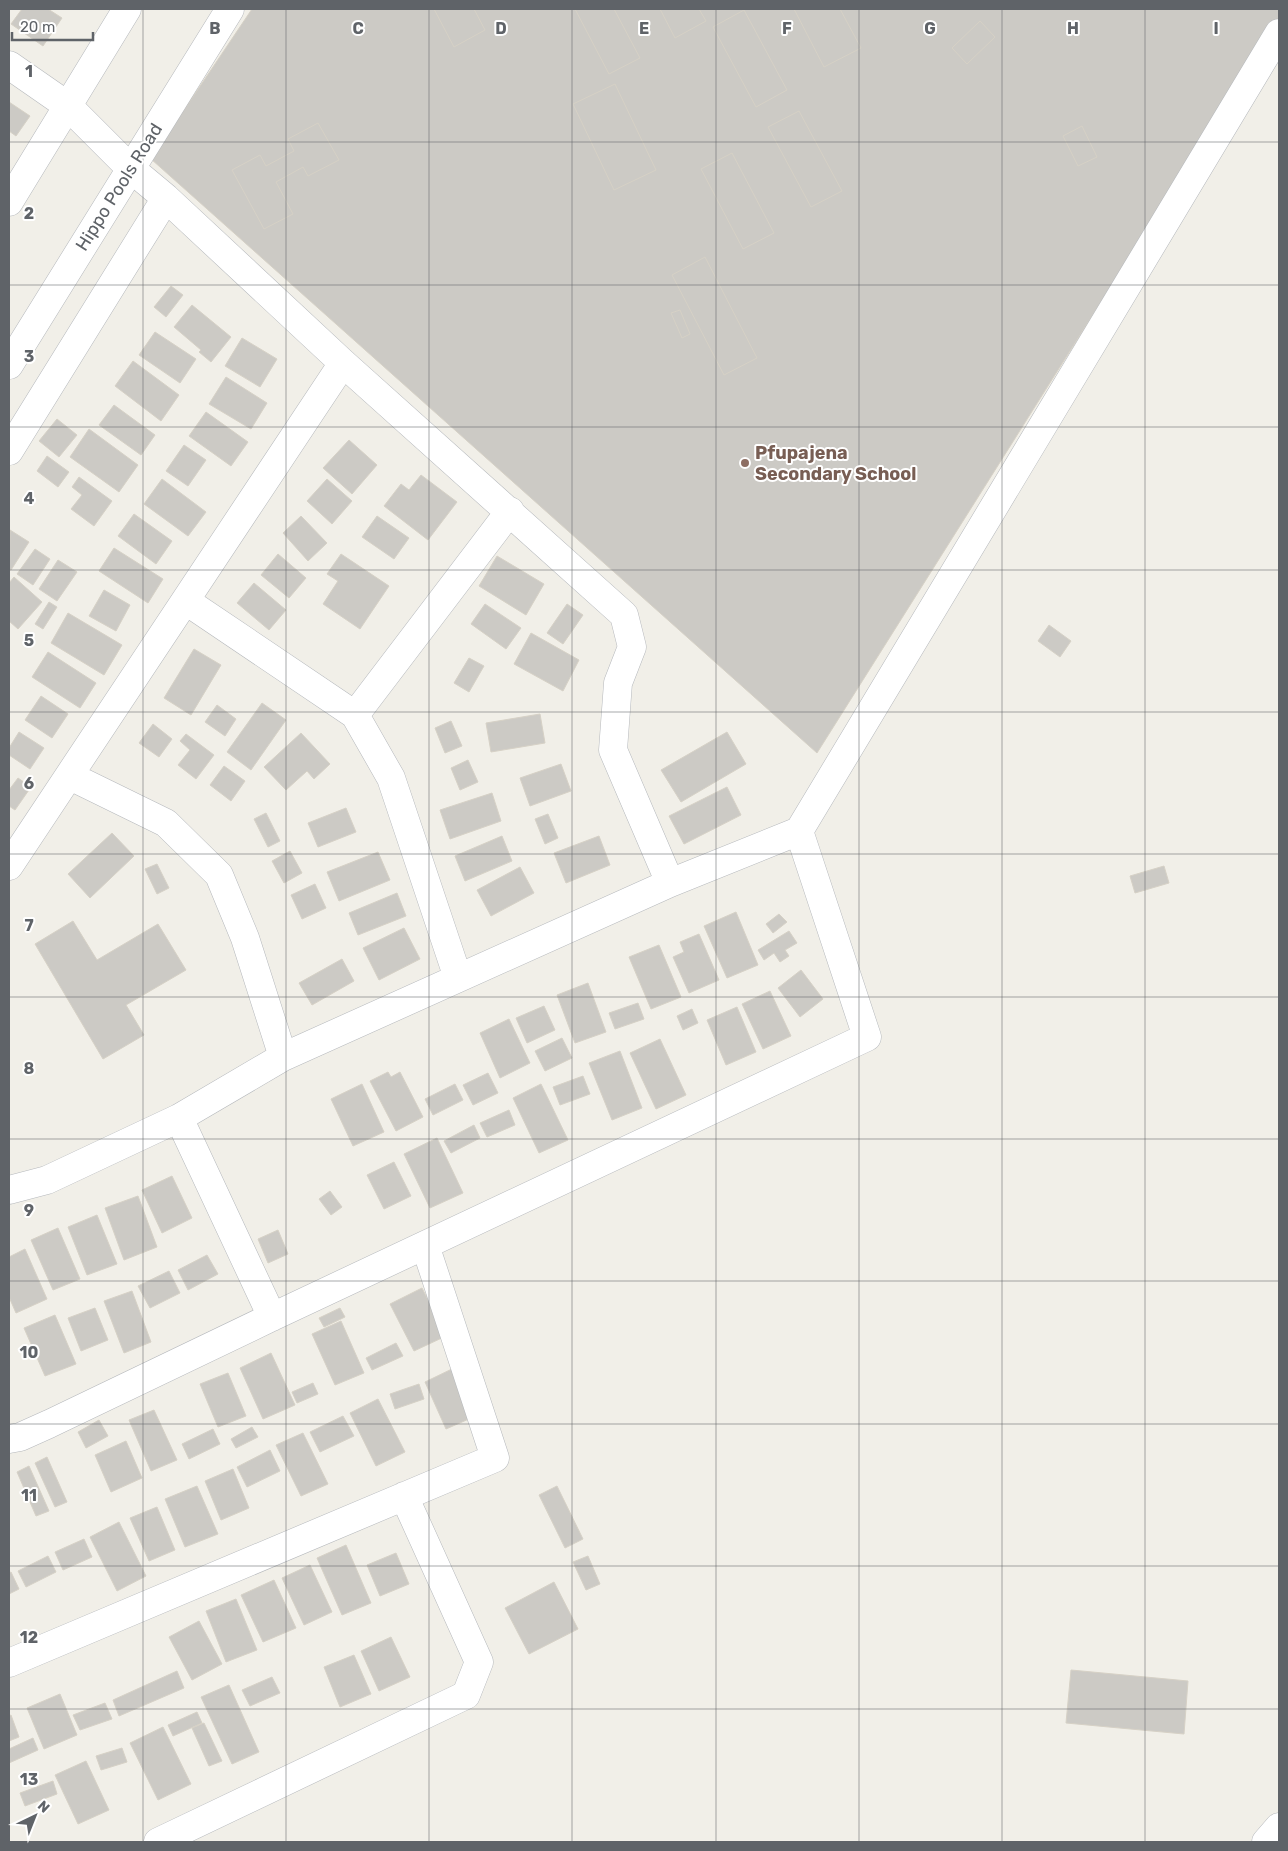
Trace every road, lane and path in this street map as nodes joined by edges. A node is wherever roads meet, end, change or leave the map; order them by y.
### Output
1 (127, 9) edge
2 (230, 9) edge
3 (1279, 33) edge
4 (9, 64) edge
5 (68, 106) junction
6 (130, 168) junction
7 (166, 198) junction
8 (9, 202) edge
9 (343, 363) junction
10 (9, 365) edge
11 (9, 451) edge
12 (510, 511) junction
13 (186, 601) junction
14 (355, 715) junction
15 (70, 776) junction
16 (799, 831) junction
17 (9, 866) edge
18 (670, 883) junction
19 (458, 978) junction
20 (284, 1057) junction
21 (179, 1118) junction
22 (9, 1190) edge
23 (425, 1245) junction
24 (272, 1317) junction
25 (9, 1439) edge
26 (404, 1496) junction
27 (9, 1663) edge
28 (1279, 1827) edge
29 (158, 1842) edge
30 (1266, 1842) edge

1 - 5 street
2 - 6 street, Hippo Pools Road
3 - 16 street
4 - 5 street
5 - 6 street
5 - 8 street
6 - 7 street
6 - 10 street, Hippo Pools Road
7 - 9 street
7 - 11 street
9 - 12 street
9 - 13 street
12 - 14 street
12 - 18 street
13 - 14 street
13 - 15 street
14 - 19 street
15 - 17 street
15 - 20 street
16 - 18 street
16 - 23 street
18 - 19 street
19 - 20 street
20 - 21 street
21 - 22 street
21 - 24 street
23 - 24 street
23 - 26 street
24 - 25 street
26 - 27 street
26 - 29 street
28 - 30 street

